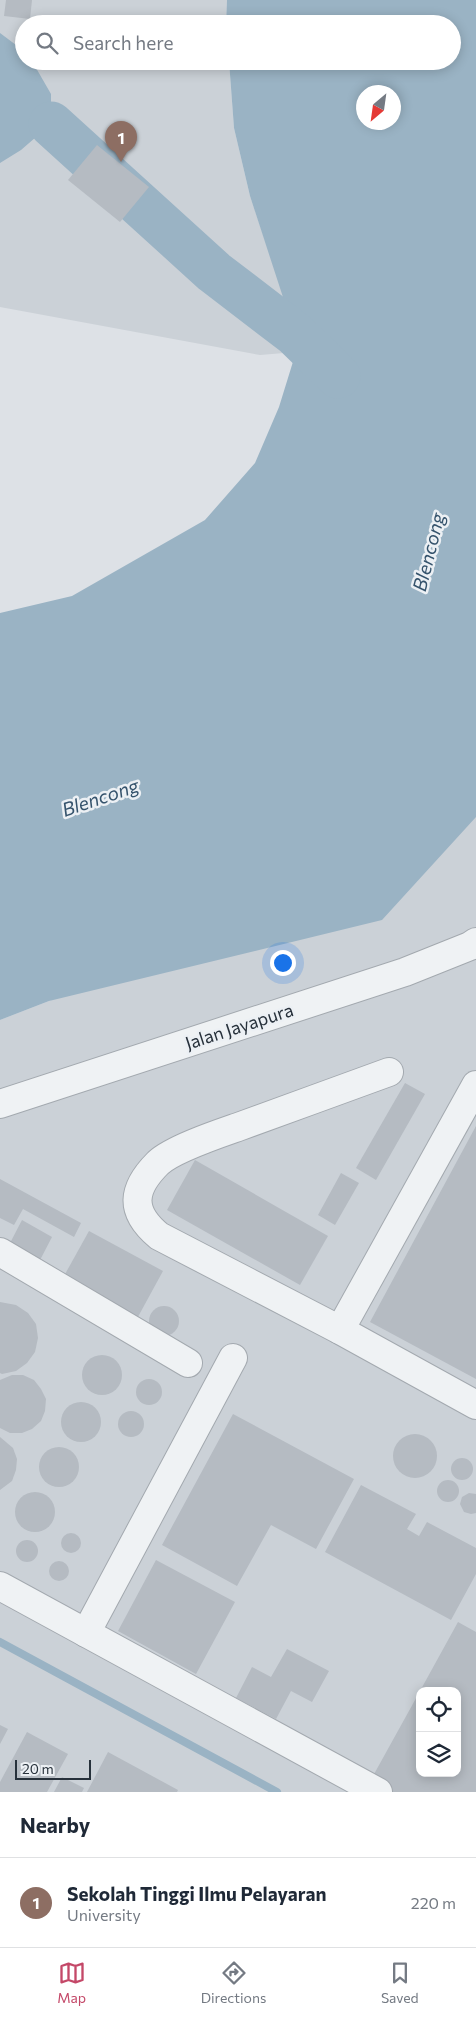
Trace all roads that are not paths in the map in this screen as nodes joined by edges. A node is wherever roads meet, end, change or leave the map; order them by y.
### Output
1 (476, 942) edge
2 (389, 1072) dead end
3 (476, 1085) edge
4 (0, 1104) edge
5 (0, 1252) edge
6 (340, 1330) junction
7 (233, 1358) dead end
8 (188, 1363) dead end
9 (476, 1405) edge
10 (0, 1586) edge
11 (86, 1633) junction
12 (378, 1792) edge

1 - 4 lane, Jalan Jayapura
2 - 6 lane
3 - 6 lane
5 - 8 lane
6 - 9 lane
7 - 11 lane
10 - 11 lane
11 - 12 lane

